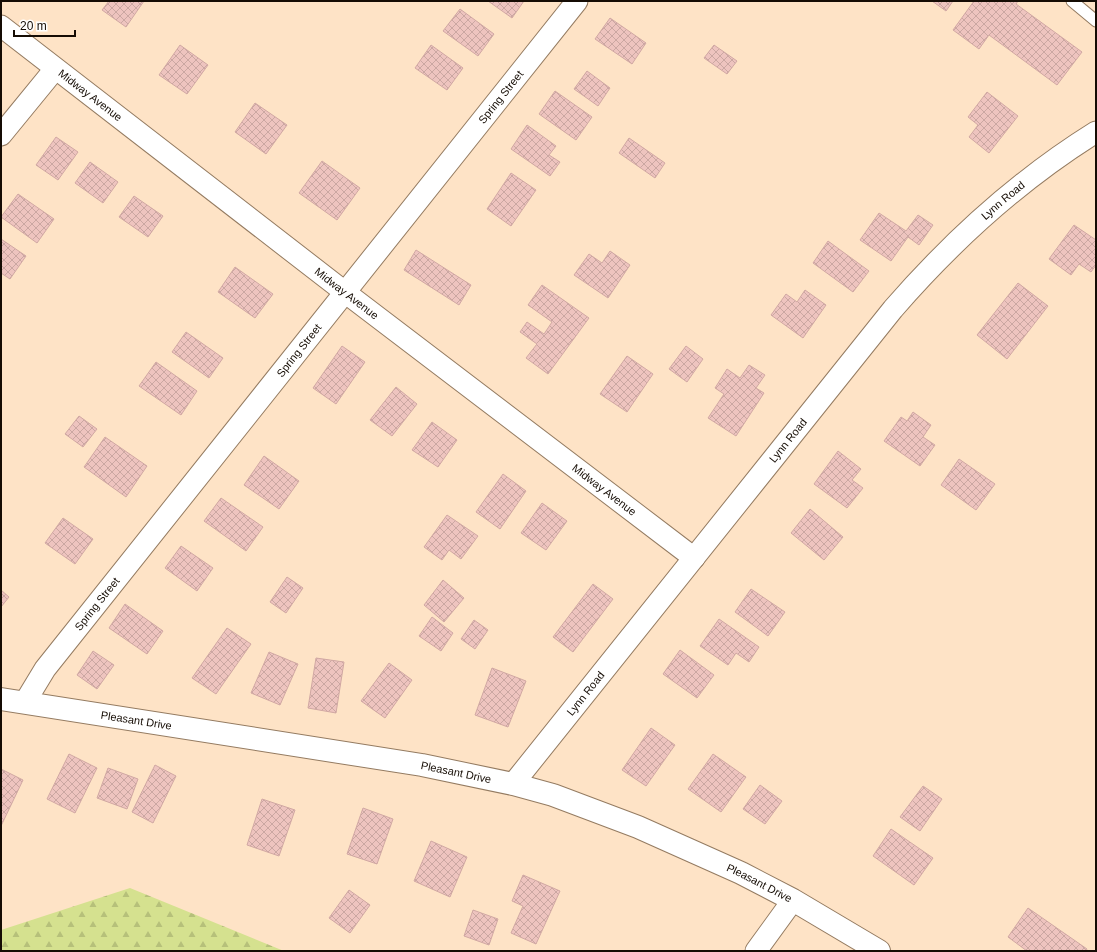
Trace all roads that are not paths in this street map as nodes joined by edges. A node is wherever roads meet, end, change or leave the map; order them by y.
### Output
1 (577, 1) edge
2 (1072, 1) edge
3 (1096, 21) edge
4 (1, 26) edge
5 (55, 69) junction
6 (1096, 132) edge
7 (1, 135) edge
8 (346, 293) junction
9 (694, 558) junction
10 (1, 699) edge
11 (25, 702) junction
12 (513, 784) junction
13 (793, 900) junction
14 (756, 951) edge
15 (879, 951) edge

1 - 8 street, Spring Street
2 - 3 lane
4 - 5 street, Midway Avenue
5 - 7 street
5 - 8 street, Midway Avenue
6 - 9 street, Lynn Road
8 - 9 street, Midway Avenue
8 - 11 street, Spring Street
9 - 12 street, Lynn Road
10 - 11 street, Pleasant Drive
11 - 12 street, Pleasant Drive
12 - 13 street, Pleasant Drive
13 - 14 street
13 - 15 street, Pleasant Drive

